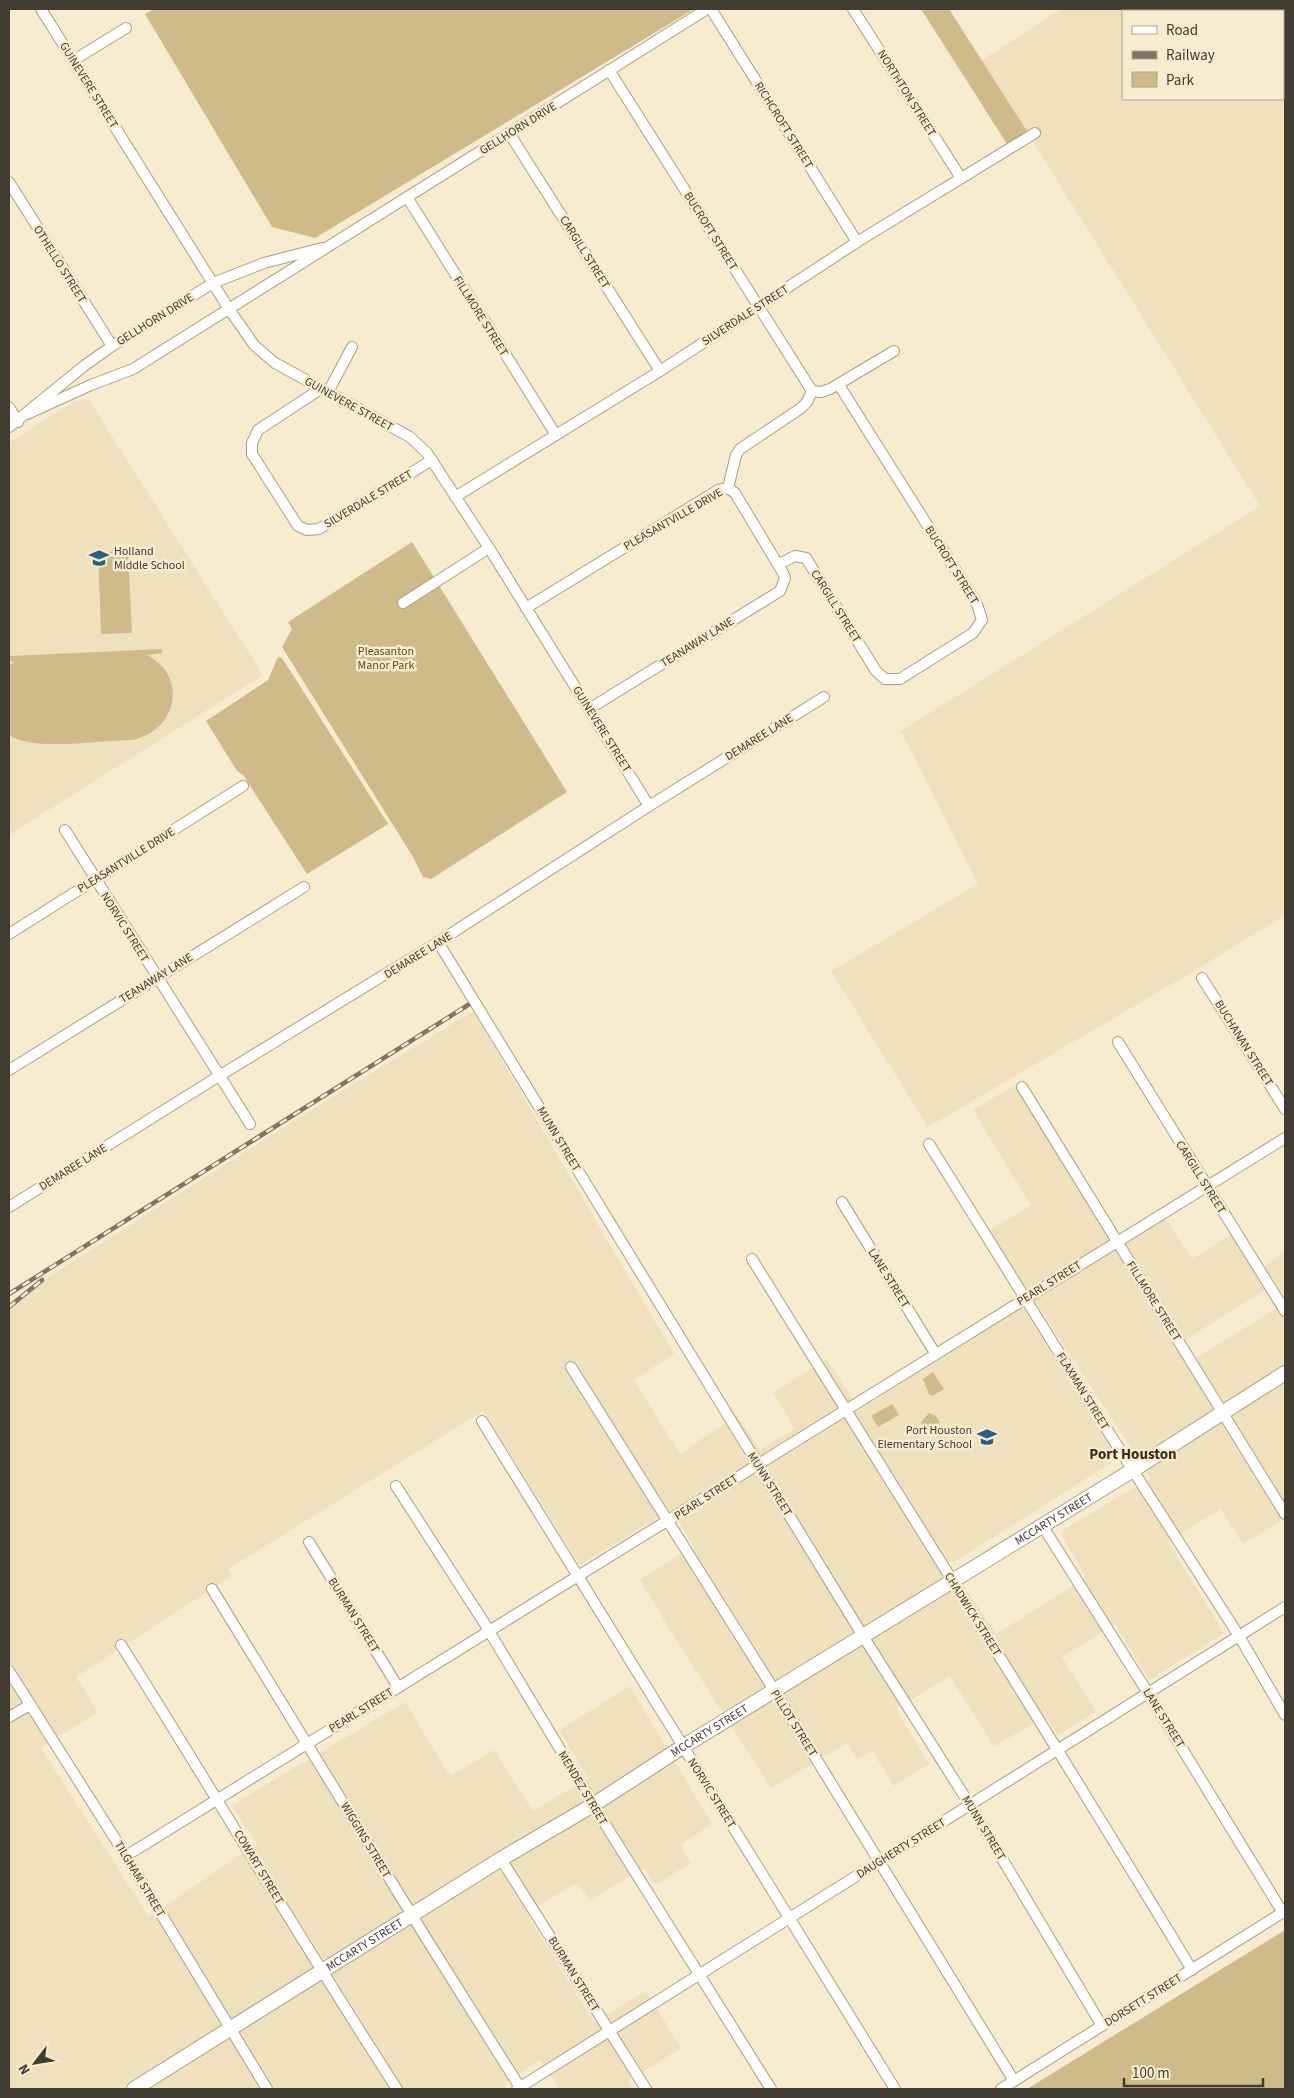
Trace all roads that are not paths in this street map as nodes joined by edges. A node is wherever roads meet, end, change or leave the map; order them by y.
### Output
1 (42, 9) edge
2 (707, 9) edge
3 (711, 9) edge
4 (853, 9) edge
5 (126, 28) dead end
6 (74, 60) junction
7 (609, 70) junction
8 (510, 133) junction
9 (1035, 133) dead end
10 (961, 178) junction
11 (9, 182) edge
12 (407, 197) junction
13 (857, 242) junction
14 (328, 246) junction
15 (213, 283) junction
16 (759, 306) junction
17 (229, 309) junction
18 (112, 346) junction
19 (352, 347) dead end
20 (894, 351) dead end
21 (660, 371) junction
22 (839, 385) junction
23 (325, 390) junction
24 (812, 391) junction
25 (9, 407) edge
26 (28, 414) junction
27 (18, 422) junction
28 (9, 428) edge
29 (556, 435) junction
30 (432, 460) junction
31 (728, 488) junction
32 (455, 497) junction
33 (489, 548) junction
34 (779, 564) junction
35 (404, 603) dead end
36 (526, 608) junction
37 (885, 679) joint
38 (824, 697) dead end
39 (589, 709) junction
40 (244, 786) dead end
41 (649, 806) junction
42 (65, 830) dead end
43 (96, 880) junction
44 (304, 887) dead end
45 (9, 934) edge
46 (438, 942) junction
47 (157, 977) junction
48 (1202, 978) dead end
49 (1118, 1042) dead end
50 (9, 1070) edge
51 (219, 1076) junction
52 (1022, 1087) dead end
53 (1285, 1109) edge
54 (250, 1124) dead end
55 (1285, 1138) edge
56 (929, 1144) dead end
57 (1207, 1186) junction
58 (842, 1202) dead end
59 (9, 1207) edge
60 (1117, 1241) junction
61 (752, 1260) dead end
62 (1025, 1298) junction
63 (1285, 1311) edge
64 (936, 1353) junction
65 (571, 1367) dead end
66 (1285, 1374) edge
67 (845, 1410) junction
68 (1223, 1414) junction
69 (482, 1421) dead end
70 (758, 1464) junction
71 (1133, 1470) junction
72 (396, 1486) dead end
73 (1285, 1514) edge
74 (669, 1521) junction
75 (1042, 1525) junction
76 (309, 1542) dead end
77 (578, 1576) junction
78 (951, 1581) junction
79 (212, 1589) dead end
80 (1285, 1607) edge
81 (489, 1632) junction
82 (863, 1636) junction
83 (1239, 1636) junction
84 (121, 1645) dead end
85 (9, 1672) edge
86 (398, 1687) junction
87 (774, 1691) junction
88 (1148, 1693) junction
89 (30, 1705) junction
90 (1285, 1715) edge
91 (9, 1718) edge
92 (308, 1744) junction
93 (684, 1746) junction
94 (1059, 1750) junction
95 (219, 1800) junction
96 (970, 1804) junction
97 (593, 1805) junction
98 (126, 1856) junction
99 (501, 1859) junction
100 (880, 1862) junction
101 (1284, 1912) edge
102 (412, 1915) junction
103 (790, 1918) junction
104 (321, 1970) junction
105 (1192, 1970) junction
106 (699, 1974) junction
107 (1102, 2026) junction
108 (230, 2030) junction
109 (611, 2031) junction
110 (1014, 2081) junction
111 (134, 2089) edge
112 (267, 2089) edge
113 (397, 2089) edge
114 (520, 2089) edge
115 (646, 2089) edge
116 (771, 2089) edge
117 (895, 2089) edge
118 (1001, 2089) edge

1 - 6 street, GUINEVERE STREET
2 - 7 street, GELLHORN DRIVE
3 - 13 street, RICHCROFT STREET
4 - 10 street, NORTHTON STREET
5 - 6 street
6 - 15 street, GUINEVERE STREET
7 - 8 street, GELLHORN DRIVE
7 - 16 street, BUCROFT STREET
8 - 12 street, GELLHORN DRIVE
8 - 21 street, CARGILL STREET
9 - 10 street, SILVERDALE STREET
10 - 13 street, SILVERDALE STREET
11 - 18 street, OTHELLO STREET
12 - 14 street, GELLHORN DRIVE
12 - 29 street, FILLMORE STREET
13 - 16 street, SILVERDALE STREET
14 - 15 street, GELLHORN DRIVE
14 - 17 street, GELLHORN DRIVE
15 - 17 street, GUINEVERE STREET
15 - 18 street, GELLHORN DRIVE
16 - 21 street, SILVERDALE STREET
16 - 24 street, BUCROFT STREET
17 - 23 street, GUINEVERE STREET
17 - 26 street, GELLHORN DRIVE
18 - 26 street, GELLHORN DRIVE
19 - 23 street
20 - 22 street
21 - 29 street, SILVERDALE STREET
22 - 24 street
22 - 37 street, BUCROFT STREET
23 - 30 street, GUINEVERE STREET
23 - 30 street, SILVERDALE STREET
24 - 31 street, PLEASANTVILLE DRIVE
25 - 27 street
26 - 27 street, GELLHORN DRIVE
27 - 28 street, GELLHORN DRIVE
29 - 32 street, SILVERDALE STREET
30 - 32 street, GUINEVERE STREET
31 - 34 street
31 - 36 street, PLEASANTVILLE DRIVE
32 - 33 street, GUINEVERE STREET
33 - 35 street
33 - 36 street, GUINEVERE STREET
34 - 37 street, CARGILL STREET
34 - 39 street, TEANAWAY LANE
36 - 39 street, GUINEVERE STREET
38 - 41 street, DEMAREE LANE
39 - 41 street, GUINEVERE STREET
40 - 43 street, PLEASANTVILLE DRIVE
41 - 46 street, DEMAREE LANE
42 - 43 street, NORVIC STREET
43 - 45 street, PLEASANTVILLE DRIVE
43 - 47 street, NORVIC STREET
44 - 47 street, TEANAWAY LANE
46 - 51 street, DEMAREE LANE
46 - 70 street, MUNN STREET
47 - 50 street, TEANAWAY LANE
47 - 51 street, NORVIC STREET
48 - 53 street, BUCHANAN STREET
49 - 57 street, CARGILL STREET
51 - 54 street, NORVIC STREET
51 - 59 street, DEMAREE LANE
52 - 60 street, FILLMORE STREET
55 - 57 street, PEARL STREET
56 - 62 street, FLAXMAN STREET
57 - 60 street, PEARL STREET
57 - 63 street, CARGILL STREET
58 - 64 street, LANE STREET
60 - 62 street, PEARL STREET
60 - 68 street, FILLMORE STREET
61 - 67 street, CHADWICK STREET
62 - 64 street, PEARL STREET
62 - 71 street, FLAXMAN STREET
64 - 67 street, PEARL STREET
65 - 74 street, PILLOT STREET
66 - 68 main road, MCCARTY STREET
67 - 70 street, PEARL STREET
67 - 78 street, CHADWICK STREET
68 - 71 main road, MCCARTY STREET
68 - 73 street, FILLMORE STREET
69 - 77 street, NORVIC STREET
70 - 74 street, PEARL STREET
70 - 82 street, MUNN STREET
71 - 75 main road, MCCARTY STREET
71 - 83 street, FLAXMAN STREET
72 - 81 street, MENDEZ STREET
74 - 77 street, PEARL STREET
74 - 87 street, PILLOT STREET
75 - 78 main road, MCCARTY STREET
75 - 88 street, LANE STREET
76 - 86 street, BURMAN STREET
77 - 81 street, PEARL STREET
77 - 93 street, NORVIC STREET
78 - 82 main road, MCCARTY STREET
78 - 94 street, CHADWICK STREET
79 - 92 street, WIGGINS STREET
80 - 83 street, DAUGHERTY STREET
81 - 86 street, PEARL STREET
81 - 97 street, MENDEZ STREET
82 - 87 main road, MCCARTY STREET
82 - 96 street, MUNN STREET
83 - 88 street, DAUGHERTY STREET
83 - 90 street, FLAXMAN STREET
84 - 95 street, COWART STREET
85 - 89 street, TILGHAM STREET
86 - 92 street, PEARL STREET
87 - 93 main road, MCCARTY STREET
87 - 100 street, PILLOT STREET
88 - 94 street, DAUGHERTY STREET
88 - 101 street, LANE STREET
89 - 91 street
89 - 98 street, TILGHAM STREET
92 - 95 street, PEARL STREET
92 - 102 street, WIGGINS STREET
93 - 97 main road, MCCARTY STREET
93 - 103 street, NORVIC STREET
94 - 96 street, DAUGHERTY STREET
94 - 105 street, CHADWICK STREET
95 - 98 street, PEARL STREET
95 - 104 street, COWART STREET
96 - 100 street, DAUGHERTY STREET
96 - 107 street, MUNN STREET
97 - 99 main road, MCCARTY STREET
97 - 106 street, MENDEZ STREET
98 - 108 street, TILGHAM STREET
99 - 102 main road, MCCARTY STREET
99 - 109 street, BURMAN STREET
100 - 103 street, DAUGHERTY STREET
100 - 110 street, PILLOT STREET
101 - 105 street, DORSETT STREET
102 - 104 main road, MCCARTY STREET
102 - 114 street, WIGGINS STREET
103 - 106 street, DAUGHERTY STREET
103 - 117 street, NORVIC STREET
104 - 108 main road, MCCARTY STREET
104 - 113 street, COWART STREET
105 - 107 street, DORSETT STREET
106 - 109 street, DAUGHERTY STREET
106 - 116 street, MENDEZ STREET
107 - 110 street, DORSETT STREET
108 - 111 main road, MCCARTY STREET
108 - 112 street, TILGHAM STREET
109 - 114 street, DAUGHERTY STREET
109 - 115 street, BURMAN STREET
110 - 118 street, DORSETT STREET

